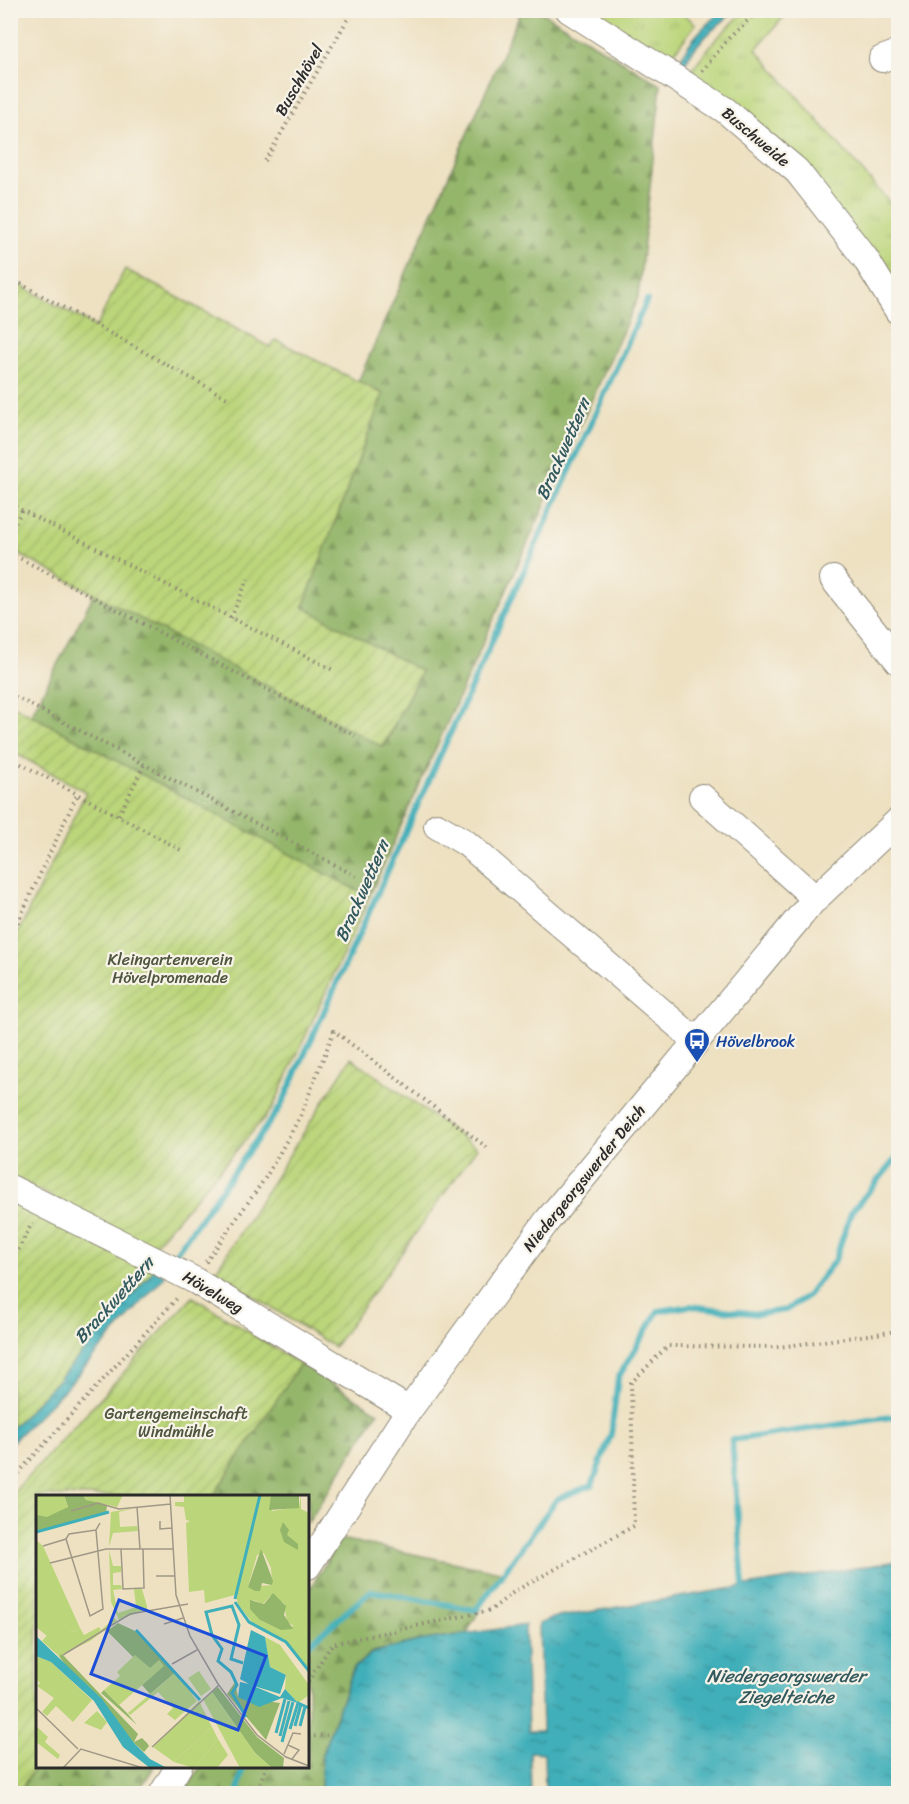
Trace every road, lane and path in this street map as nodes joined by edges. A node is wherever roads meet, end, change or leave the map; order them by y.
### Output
1 (353, 10) edge
2 (569, 10) edge
3 (759, 10) edge
4 (690, 87) junction
5 (265, 161) dead end
6 (10, 278) edge
7 (898, 311) edge
8 (229, 399) dead end
9 (10, 504) edge
10 (22, 510) junction
11 (10, 532) edge
12 (10, 553) edge
13 (248, 579) dead end
14 (833, 579) dead end
15 (231, 618) junction
16 (898, 661) edge
17 (333, 670) dead end
18 (10, 694) edge
19 (355, 736) dead end
20 (10, 758) edge
21 (144, 765) junction
22 (77, 795) junction
23 (702, 797) dead end
24 (119, 815) junction
25 (898, 821) edge
26 (437, 826) dead end
27 (183, 851) dead end
28 (356, 876) dead end
29 (816, 899) junction
30 (10, 939) edge
31 (334, 1031) dead end
32 (696, 1041) junction
33 (489, 1149) dead end
34 (10, 1188) edge
35 (42, 1203) junction
36 (10, 1266) edge
37 (898, 1331) edge
38 (409, 1410) junction
39 (309, 1564) edge
40 (309, 1680) edge
41 (327, 1735) dead end
42 (309, 1737) edge
43 (178, 1768) edge
44 (267, 1768) edge
45 (162, 1794) edge
46 (255, 1794) edge

1 - 5 path, Buschhövel
2 - 4 street, Buschweide
3 - 4 path
4 - 7 street, Buschweide
6 - 8 path
9 - 10 path
10 - 11 path
10 - 15 path
12 - 19 path
13 - 15 path
14 - 16 street
15 - 17 path
18 - 21 path
20 - 22 path
21 - 24 path
21 - 28 path
22 - 24 path
22 - 30 path
23 - 29 street
24 - 27 path
25 - 29 street, Niedergeorgswerder Deich
26 - 32 street
29 - 32 street, Niedergeorgswerder Deich
31 - 33 path
32 - 38 street, Niedergeorgswerder Deich
34 - 35 street, Hövelweg
35 - 36 path
35 - 38 street, Hövelweg
37 - 40 path
38 - 39 street, Niedergeorgswerder Deich
41 - 42 path
43 - 45 street
44 - 46 path

